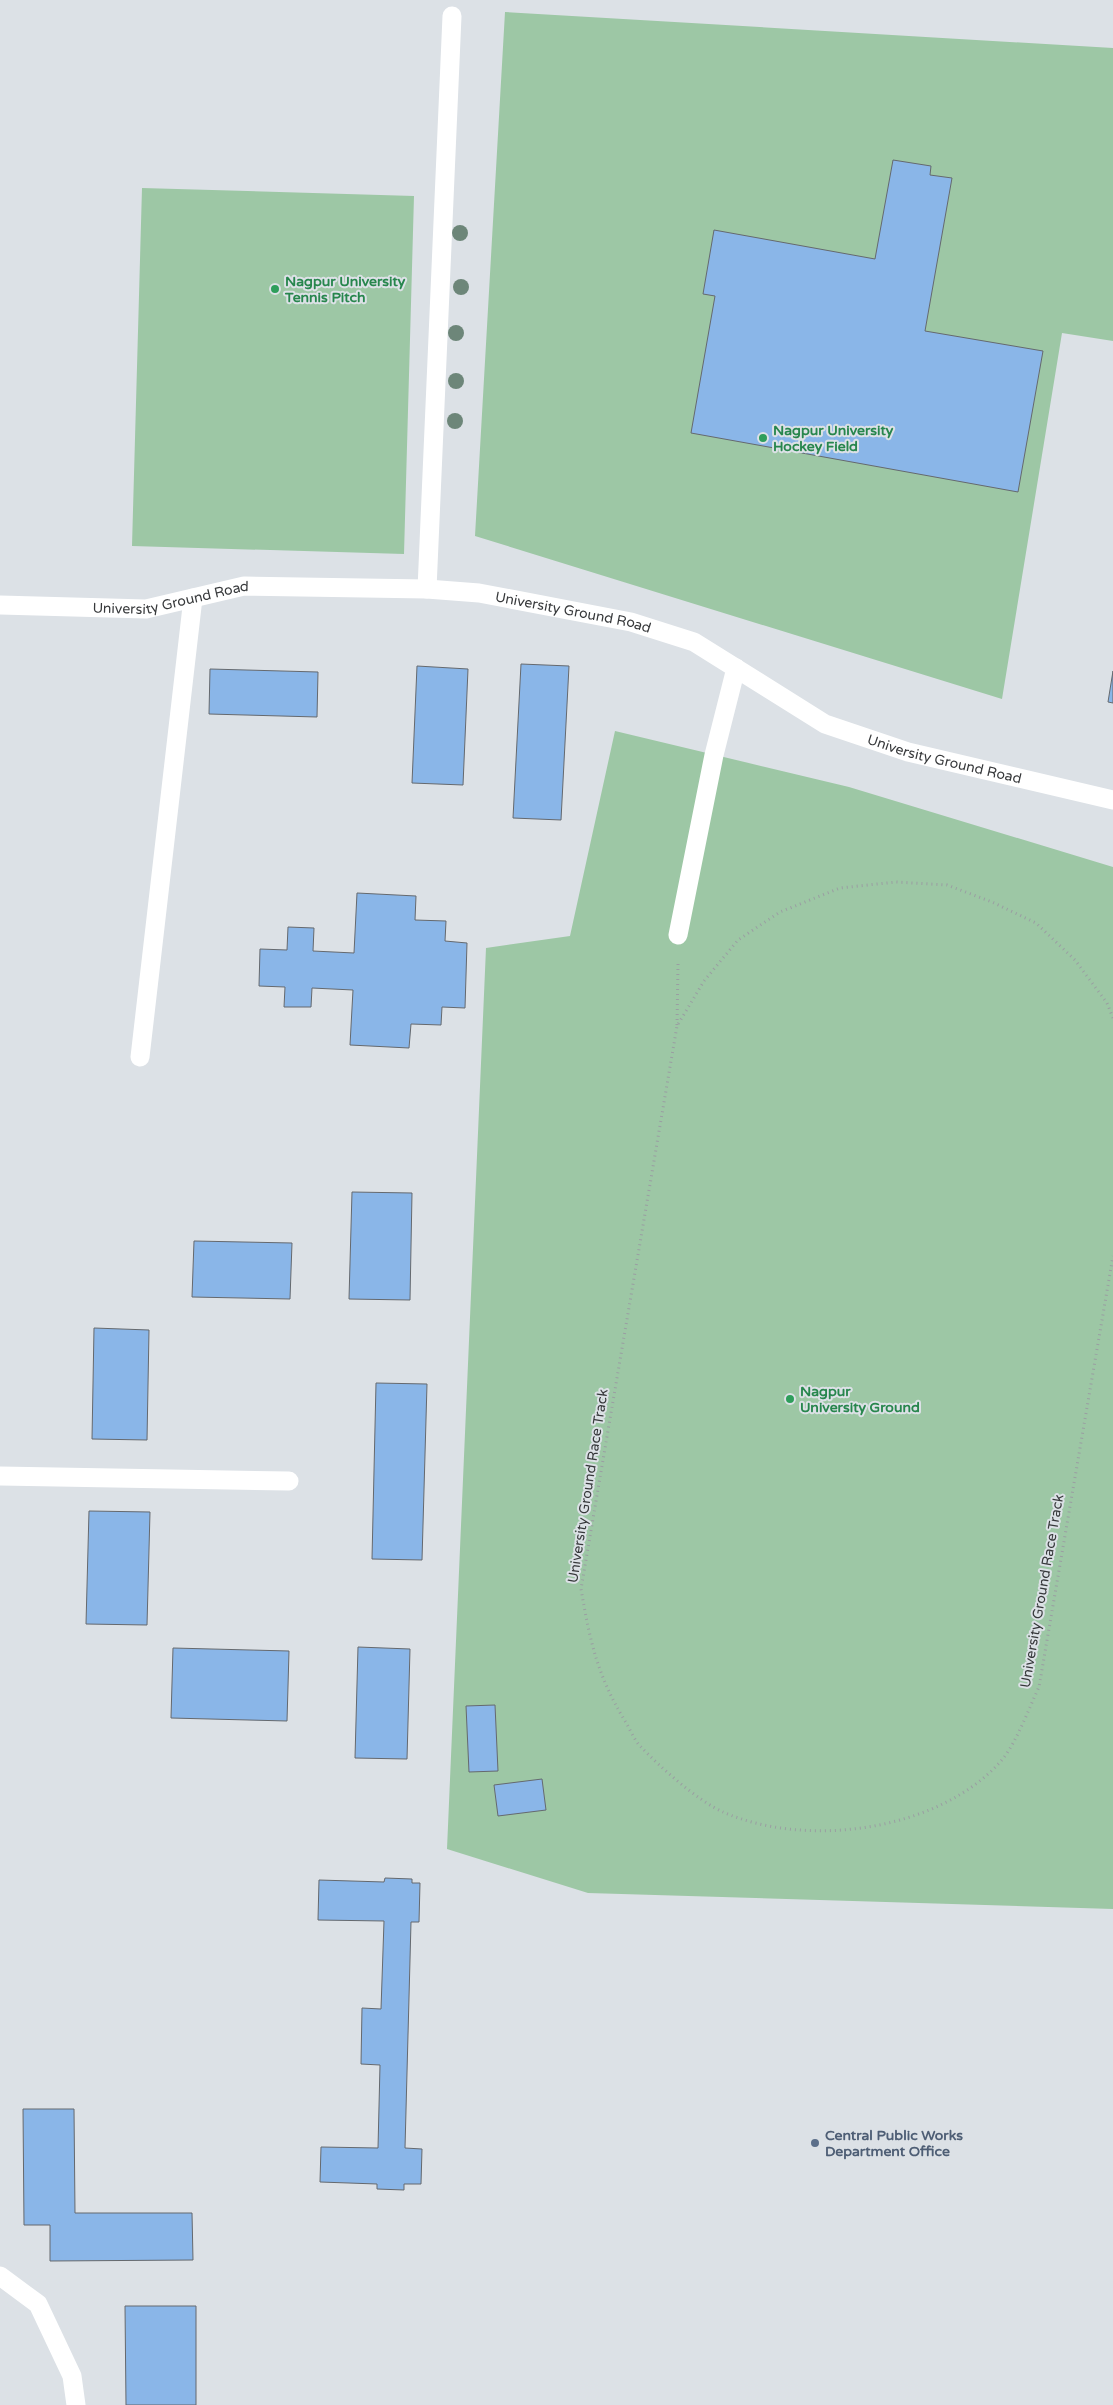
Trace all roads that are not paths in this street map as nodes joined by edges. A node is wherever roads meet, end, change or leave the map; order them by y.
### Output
1 (452, 16) dead end
2 (427, 589) junction
3 (193, 598) junction
4 (0, 605) edge
5 (736, 668) junction
6 (1113, 800) edge
7 (678, 935) road end
8 (140, 1057) dead end
9 (0, 1476) edge
10 (289, 1481) dead end
11 (0, 2276) edge
12 (76, 2405) edge

1 - 2 lane
2 - 3 lane, University Ground Road
2 - 5 lane, University Ground Road
3 - 4 lane, University Ground Road
3 - 8 lane
5 - 6 lane, University Ground Road
5 - 7 lane
9 - 10 lane
11 - 12 lane

